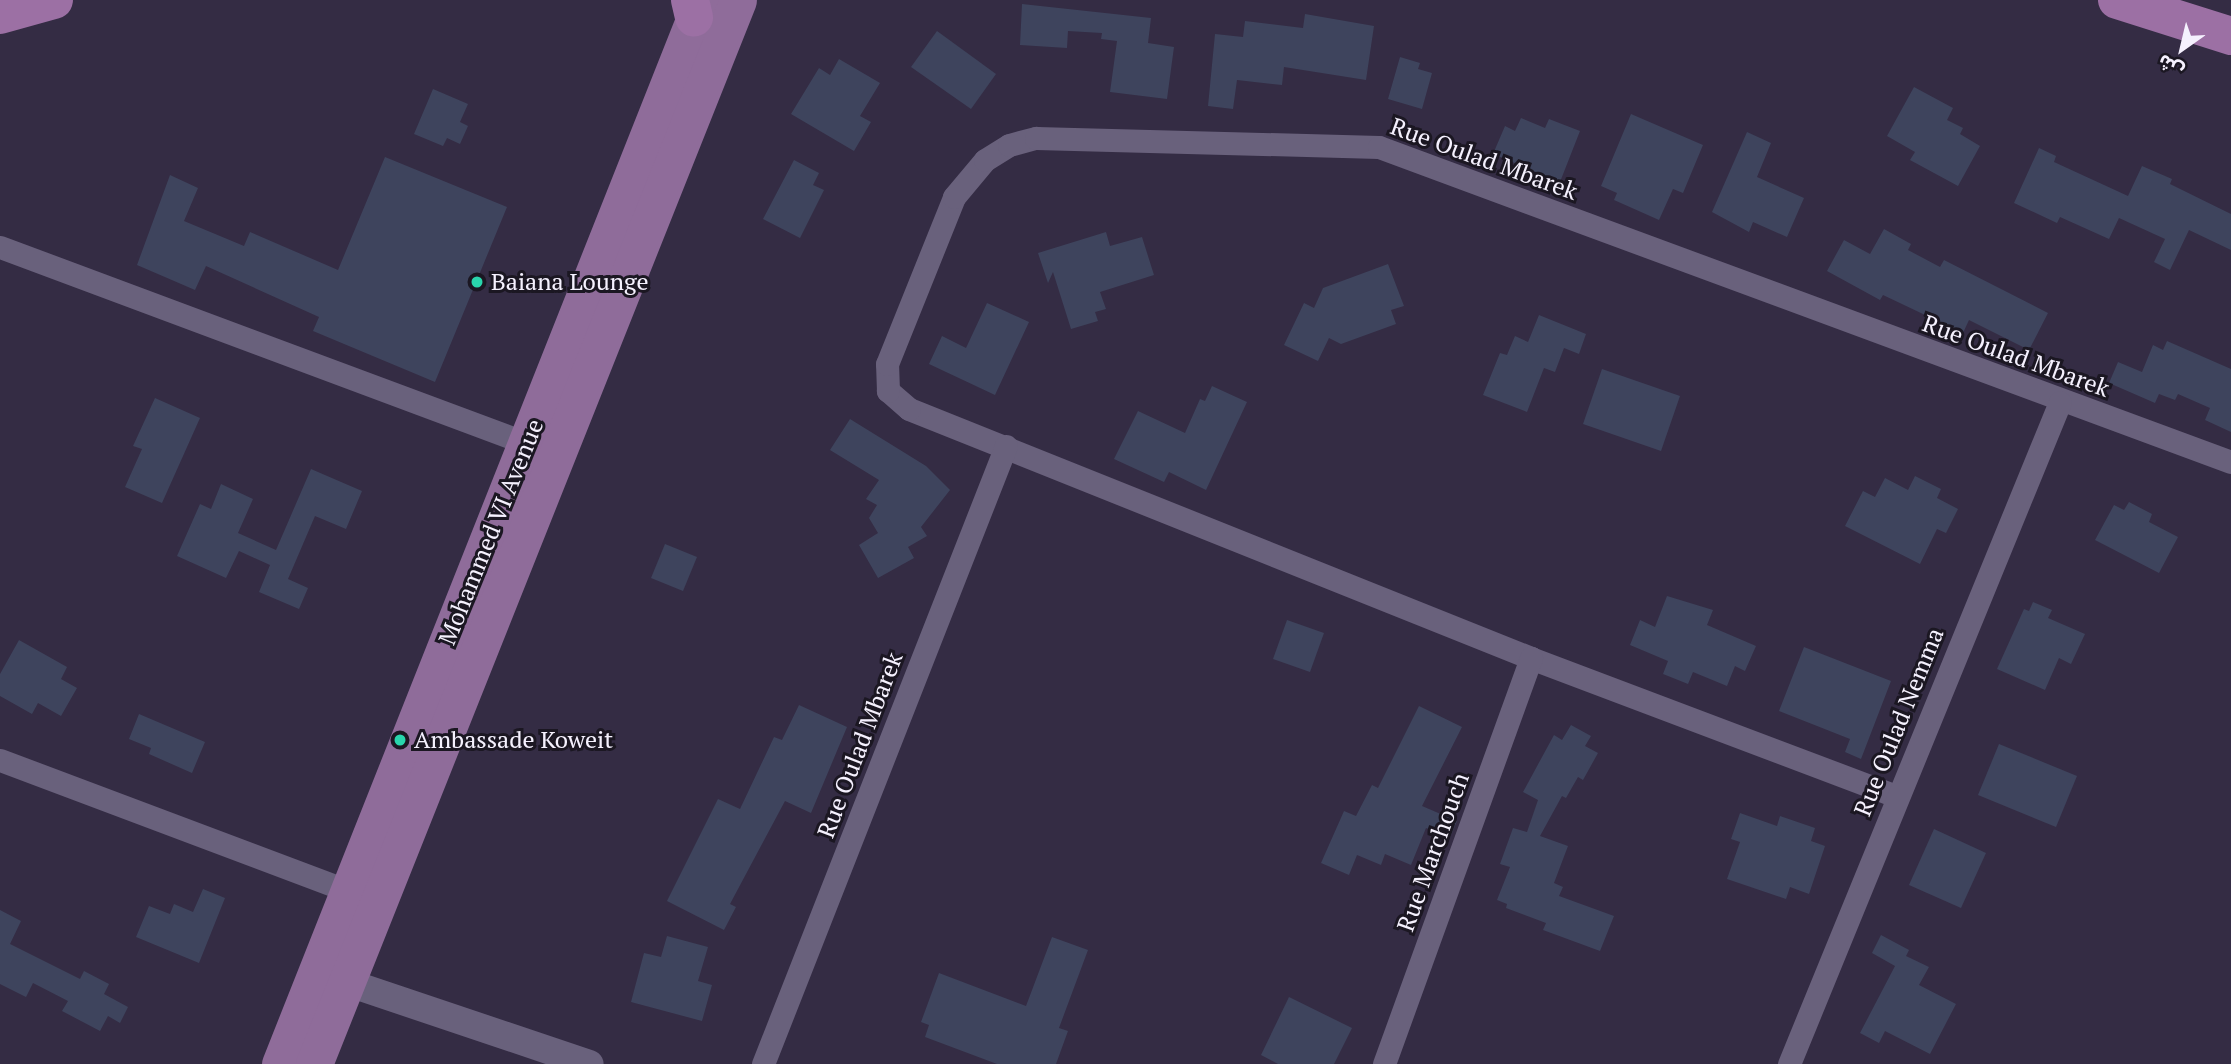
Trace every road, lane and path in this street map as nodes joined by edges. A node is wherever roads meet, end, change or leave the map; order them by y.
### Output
1 (54, 0) edge
2 (738, 0) edge
3 (2117, 0) edge
4 (2187, 0) edge
5 (695, 6) edge
6 (0, 15) edge
7 (2231, 16) edge
8 (2231, 36) edge
9 (0, 247) edge
10 (2060, 402) junction
11 (526, 443) junction
12 (1006, 446) junction
13 (2231, 462) edge
14 (1531, 658) junction
15 (0, 760) edge
16 (1896, 796) junction
17 (349, 891) junction
18 (332, 977) junction
19 (280, 1064) edge
20 (314, 1064) edge
21 (590, 1064) edge
22 (763, 1064) edge
23 (1384, 1064) edge
24 (1789, 1064) edge

1 - 6 highway
2 - 18 main road
3 - 8 highway
4 - 7 highway
5 - 11 main road, Mohammed VI Avenue
9 - 11 street
10 - 12 street, Rue Oulad Mbarek
10 - 13 street, Rue Oulad Mbarek
10 - 16 street, Rue Oulad Nemma
11 - 17 main road, Mohammed VI Avenue
12 - 14 street, Rue Oulad Mbarek
12 - 22 street, Rue Oulad Mbarek
14 - 16 street, Rue Oulad Mbarek
14 - 23 street, Rue Marchouch
15 - 17 street
16 - 24 street, Rue Oulad Nemma
17 - 18 main road, Mohammed VI Avenue
18 - 19 main road, Mohammed VI Avenue
18 - 20 main road
18 - 21 street

